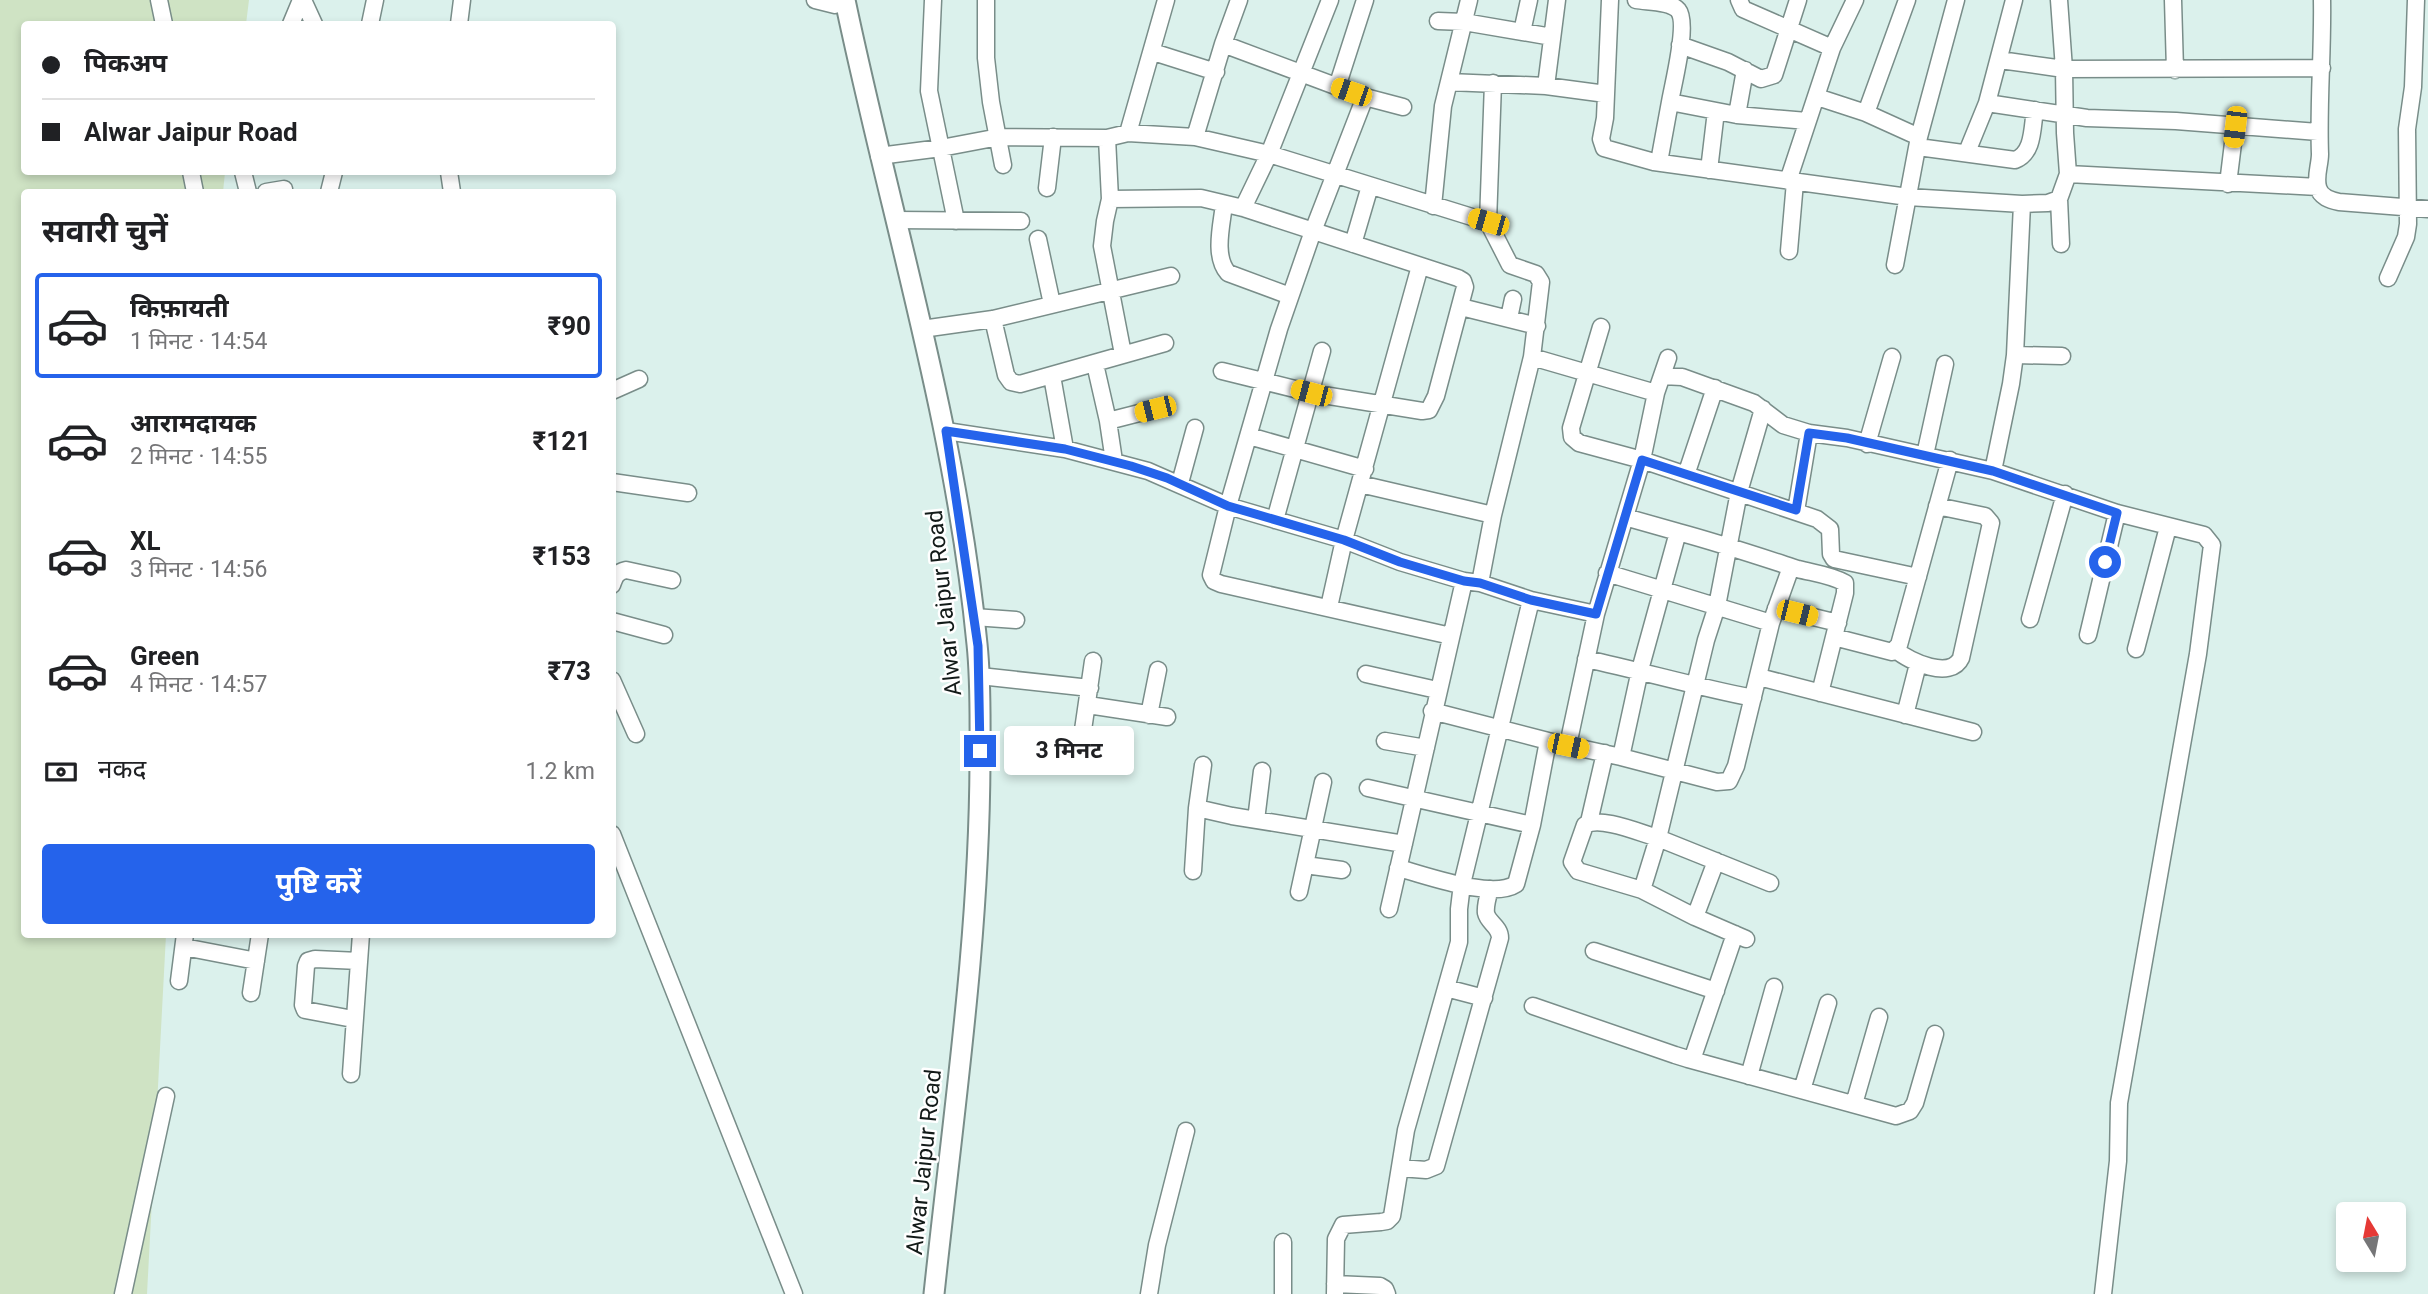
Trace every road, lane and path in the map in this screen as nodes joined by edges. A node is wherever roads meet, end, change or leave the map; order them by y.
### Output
1 (159, 0) edge
2 (302, 0) edge
3 (375, 0) edge
4 (462, 0) edge
5 (815, 0) edge
6 (933, 0) edge
7 (986, 0) edge
8 (1166, 0) edge
9 (1240, 0) edge
10 (1330, 0) edge
11 (1365, 0) edge
12 (1469, 0) edge
13 (1529, 0) edge
14 (1557, 0) edge
15 (1610, 0) edge
16 (1636, 0) edge
17 (1739, 0) edge
18 (1798, 0) edge
19 (1855, 0) edge
20 (1907, 0) edge
21 (1956, 0) edge
22 (2014, 0) edge
23 (2059, 0) edge
24 (2173, 0) edge
25 (2322, 0) edge
26 (2416, 0) edge
27 (838, 2) edge
28 (162, 21) edge
29 (292, 21) edge
30 (312, 21) edge
31 (371, 21) edge
32 (459, 21) edge
33 (1438, 21) dead end
34 (1464, 22) junction
35 (1788, 28) junction
36 (1522, 32) junction
37 (1552, 37) junction
38 (1223, 44) junction
39 (1680, 45) junction
40 (1832, 48) junction
41 (1153, 52) junction
42 (2000, 60) junction
43 (2322, 68) junction
44 (2064, 69) junction
45 (2175, 70) junction
46 (1745, 71) junction
47 (1216, 72) junction
48 (1301, 72) junction
49 (1449, 82) junction
50 (1493, 83) junction
51 (1546, 86) junction
52 (1338, 87) junction
53 (2421, 88) edge
54 (1606, 94) junction
55 (1365, 97) junction
56 (1817, 97) junction
57 (1670, 102) junction
58 (1987, 103) junction
59 (1403, 107) dead end
60 (2035, 110) junction
61 (1716, 111) junction
62 (1867, 113) junction
63 (2064, 114) junction
64 (1737, 115) junction
65 (1807, 121) junction
66 (2235, 127) junction
67 (2318, 132) junction
68 (1128, 133) junction
69 (999, 137) junction
70 (1053, 137) junction
71 (1195, 137) junction
72 (1107, 138) junction
73 (1918, 142) junction
74 (941, 148) junction
75 (1967, 152) junction
76 (1269, 154) junction
77 (879, 156) junction
78 (1658, 162) junction
79 (1003, 165) dead end
80 (1709, 170) junction
81 (1335, 173) junction
82 (2068, 174) junction
83 (1791, 182) junction
84 (2228, 184) junction
85 (1370, 186) junction
86 (2318, 187) junction
87 (1047, 188) dead end
88 (1908, 197) junction
89 (1110, 199) junction
90 (2059, 199) junction
91 (1224, 204) junction
92 (2022, 204) junction
93 (1433, 205) junction
94 (1243, 208) junction
95 (2409, 208) junction
96 (2428, 209) edge
97 (895, 220) junction
98 (956, 221) junction
99 (1021, 221) dead end
100 (1488, 222) junction
101 (1313, 231) junction
102 (1038, 239) dead end
103 (1353, 244) junction
104 (2061, 244) dead end
105 (1789, 251) dead end
106 (1895, 265) dead end
107 (1420, 266) junction
108 (1171, 276) dead end
109 (2388, 278) dead end
110 (1111, 289) junction
111 (1290, 296) junction
112 (1513, 299) dead end
113 (1052, 304) junction
114 (1461, 307) junction
115 (1509, 318) junction
116 (993, 319) junction
117 (1537, 326) junction
118 (1601, 327) dead end
119 (922, 330) junction
120 (1165, 343) dead end
121 (1322, 351) dead end
122 (1123, 354) junction
123 (2015, 355) junction
124 (2062, 356) dead end
125 (1532, 357) junction
126 (1892, 357) dead end
127 (1668, 358) dead end
128 (1095, 364) junction
129 (1945, 364) dead end
130 (1222, 371) dead end
131 (1586, 373) junction
132 (1052, 376) junction
133 (1662, 376) junction
134 (639, 379) dead end
135 (1265, 381) junction
136 (1714, 388) junction
137 (616, 389) edge
138 (1311, 393) junction
139 (1656, 393) junction
140 (1381, 404) junction
141 (1155, 409) dead end
142 (1763, 409) junction
143 (1108, 421) junction
144 (1195, 428) dead end
145 (946, 431) junction
146 (1809, 433) junction
147 (1248, 436) junction
148 (1867, 444) junction
149 (1295, 448) junction
150 (1065, 449) junction
151 (1926, 455) junction
152 (1642, 460) junction
153 (1950, 460) junction
154 (1114, 461) junction
155 (1993, 471) junction
156 (1686, 475) junction
157 (1363, 477) junction
158 (616, 483) edge
159 (1180, 483) junction
160 (1739, 492) junction
161 (688, 493) dead end
162 (2065, 495) junction
163 (1228, 506) junction
164 (1937, 506) junction
165 (1796, 510) junction
166 (2117, 513) junction
167 (1493, 515) junction
168 (1625, 517) junction
169 (1275, 520) junction
170 (2168, 527) junction
171 (1678, 532) junction
172 (1344, 540) junction
173 (1729, 546) junction
174 (1791, 567) junction
175 (1608, 573) junction
176 (616, 575) edge
177 (1918, 577) junction
178 (673, 580) dead end
179 (1472, 582) junction
180 (1664, 590) junction
181 (1531, 600) junction
182 (1717, 606) junction
183 (1329, 607) junction
184 (1596, 614) junction
185 (1774, 615) junction
186 (974, 617) junction
187 (2029, 619) dead end
188 (1016, 620) dead end
189 (616, 622) edge
190 (1836, 630) junction
191 (664, 635) dead end
192 (2088, 635) dead end
193 (1451, 636) junction
194 (2136, 649) dead end
195 (1896, 650) junction
196 (1586, 659) junction
197 (1093, 662) dead end
198 (1918, 664) junction
199 (1158, 670) dead end
200 (1640, 670) junction
201 (1366, 674) dead end
202 (979, 676) junction
203 (1759, 677) junction
204 (1695, 687) junction
205 (1090, 688) junction
206 (616, 689) edge
207 (1437, 690) junction
208 (1820, 693) junction
209 (1753, 698) junction
210 (1088, 705) junction
211 (1433, 711) junction
212 (1149, 715) junction
213 (1905, 715) junction
214 (1167, 717) dead end
215 (1500, 728) junction
216 (1083, 730) dead end
217 (1973, 732) dead end
218 (636, 734) dead end
219 (1385, 741) dead end
220 (1548, 741) junction
221 (1568, 746) junction
222 (1426, 748) junction
223 (1613, 755) junction
224 (1203, 765) dead end
225 (1675, 770) junction
226 (1262, 771) dead end
227 (1323, 782) dead end
228 (1368, 788) dead end
229 (1415, 799) junction
230 (1197, 808) junction
231 (1480, 814) junction
232 (1256, 820) junction
233 (1589, 822) junction
234 (1532, 825) junction
235 (1312, 829) junction
236 (1658, 838) junction
237 (616, 844) edge
238 (1404, 844) junction
239 (1716, 861) junction
240 (1305, 865) junction
241 (1398, 868) junction
242 (1342, 870) dead end
243 (1193, 871) dead end
244 (1770, 883) dead end
245 (1462, 884) junction
246 (1490, 889) junction
247 (1642, 890) junction
248 (1299, 892) dead end
249 (1389, 908) dead end
250 (1695, 917) junction
251 (259, 938) edge
252 (361, 938) edge
253 (184, 941) edge
254 (1594, 951) dead end
255 (256, 961) junction
256 (359, 961) junction
257 (179, 982) dead end
258 (1774, 987) dead end
259 (1446, 988) junction
260 (1716, 991) junction
261 (251, 993) dead end
262 (1484, 998) junction
263 (1828, 1003) dead end
264 (1534, 1006) dead end
265 (1879, 1017) dead end
266 (353, 1019) junction
267 (1935, 1034) dead end
268 (1688, 1059) junction
269 (351, 1074) dead end
270 (1749, 1076) junction
271 (1802, 1090) junction
272 (166, 1096) dead end
273 (1854, 1104) junction
274 (1186, 1131) dead end
275 (1400, 1168) junction
276 (1283, 1242) dead end
277 (1335, 1289) edge
278 (123, 1294) edge
279 (794, 1294) edge
280 (922, 1294) edge
281 (934, 1294) edge
282 (1149, 1294) edge
283 (1283, 1294) edge
284 (1387, 1294) edge
285 (2104, 1294) edge

1 - 28 street
2 - 29 street
2 - 30 street
3 - 31 street
4 - 32 street
5 - 27 street
6 - 74 street
7 - 69 street
8 - 41 street
9 - 38 street
10 - 48 street
11 - 52 street
12 - 34 street
13 - 36 street
14 - 37 street
15 - 54 street
16 - 39 street
17 - 35 street
18 - 35 street
19 - 40 street
20 - 62 street
21 - 73 street
22 - 42 street
23 - 44 street
24 - 45 street
25 - 43 street
26 - 53 street
27 - 77 main road, Alwar Jaipur Road
27 - 280 main road, Alwar Jaipur Road
33 - 34 street
34 - 36 street
34 - 49 street
35 - 40 street
35 - 46 street
36 - 37 street
37 - 51 street
38 - 47 street
38 - 48 street
39 - 46 street
39 - 57 street
40 - 56 street
41 - 47 street
41 - 68 street
42 - 44 street
42 - 58 street
43 - 45 street
43 - 67 street
44 - 45 street
44 - 63 street
46 - 64 street
47 - 71 street
48 - 52 street
48 - 76 street
49 - 50 street
49 - 93 street
50 - 51 street
50 - 100 street
51 - 54 street
52 - 55 street
53 - 95 street
54 - 78 street
55 - 59 street
55 - 81 street
56 - 62 street
56 - 65 street
57 - 61 street
57 - 78 street
58 - 60 street
58 - 75 street
60 - 63 street
60 - 75 street
61 - 64 street
61 - 80 street
62 - 73 street
63 - 66 street
63 - 82 street
64 - 65 street
65 - 83 street
66 - 67 street
66 - 84 street
67 - 86 street
68 - 71 street
68 - 72 street
69 - 70 street
69 - 74 street
69 - 79 street
70 - 72 street
70 - 87 street
71 - 76 street
72 - 89 street
73 - 75 street
73 - 88 street
74 - 77 street
74 - 98 street
76 - 81 street
76 - 94 street
77 - 97 main road, Alwar Jaipur Road
78 - 80 street
80 - 83 street
81 - 85 street
81 - 101 street
82 - 84 street
82 - 90 street
83 - 88 street
83 - 105 street
84 - 86 street
85 - 93 street
85 - 103 street
86 - 95 street
88 - 92 street
88 - 106 street
89 - 91 street
89 - 110 street
90 - 92 street
90 - 104 street
91 - 94 street
91 - 111 street
92 - 123 street
93 - 100 street
94 - 101 street
95 - 96 street
95 - 109 street
97 - 98 street
97 - 119 main road, Alwar Jaipur Road
98 - 99 street
100 - 117 street
101 - 103 street
101 - 111 street
102 - 113 street
103 - 107 street
107 - 114 street
107 - 140 street
108 - 110 street
110 - 113 street
110 - 122 street
111 - 135 street
112 - 115 street
113 - 116 street
114 - 115 street
114 - 140 street
115 - 117 street
116 - 119 street
116 - 132 street
117 - 125 street
118 - 131 street
119 - 145 main road, Alwar Jaipur Road
120 - 122 street
121 - 138 street
122 - 128 street
123 - 124 street
123 - 155 street
125 - 131 street
125 - 167 street
126 - 148 street
127 - 133 street
128 - 132 street
128 - 143 street
129 - 151 street
130 - 135 street
131 - 139 street
131 - 152 street
132 - 150 street
133 - 136 street
133 - 139 street
134 - 137 street
135 - 138 street
135 - 147 street
136 - 142 street
136 - 156 street
138 - 140 street
138 - 149 street
139 - 152 street
140 - 157 street
141 - 143 street
142 - 146 street
142 - 160 street
143 - 154 street
144 - 159 street
145 - 150 street
145 - 186 main road, Alwar Jaipur Road
146 - 148 street
146 - 165 street
147 - 149 street
147 - 163 street
148 - 151 street
149 - 157 street
149 - 169 street
150 - 154 street
151 - 153 street
152 - 156 street
152 - 168 street
153 - 155 street
153 - 164 street
154 - 159 street
155 - 162 street
156 - 160 street
157 - 167 street
157 - 172 street
158 - 161 street
159 - 163 street
160 - 165 street
160 - 173 street
162 - 166 street
162 - 187 street
163 - 169 street
163 - 183 street
164 - 177 street
164 - 198 street
165 - 177 street
166 - 170 street
166 - 192 street
167 - 179 street
168 - 171 street
168 - 175 street
169 - 172 street
170 - 194 street
170 - 285 street
171 - 173 street
171 - 180 street
172 - 179 street
172 - 183 street
173 - 174 street
173 - 182 street
174 - 185 street
174 - 190 street
175 - 180 street
175 - 184 street
176 - 178 street
177 - 195 street
179 - 181 street
179 - 193 street
180 - 182 street
180 - 200 street
181 - 184 street
181 - 215 street
182 - 185 street
182 - 204 street
183 - 193 street
184 - 196 street
185 - 190 street
185 - 203 street
186 - 188 street
186 - 202 main road, Alwar Jaipur Road
189 - 191 street
190 - 195 street
190 - 208 street
193 - 207 street
195 - 198 street
196 - 200 street
196 - 221 street
197 - 205 street
198 - 213 street
199 - 212 street
200 - 204 street
200 - 223 street
201 - 207 street
202 - 205 street
202 - 281 main road, Alwar Jaipur Road
203 - 208 street
203 - 209 street
204 - 209 street
204 - 225 street
205 - 210 street
206 - 218 street
207 - 211 street
208 - 213 street
209 - 225 street
210 - 212 street
210 - 216 street
211 - 215 street
211 - 222 street
212 - 214 street
213 - 217 street
215 - 220 street
215 - 231 street
219 - 222 street
220 - 221 street
220 - 234 street
221 - 223 street
222 - 229 street
223 - 225 street
223 - 233 street
224 - 230 street
225 - 236 street
226 - 232 street
227 - 235 street
228 - 229 street
229 - 231 street
229 - 238 street
230 - 232 street
230 - 243 street
231 - 234 street
231 - 245 street
232 - 235 street
233 - 236 street
233 - 247 street
234 - 246 street
235 - 238 street
235 - 240 street
236 - 239 street
236 - 247 street
237 - 279 street
238 - 241 street
239 - 244 street
239 - 250 street
240 - 242 street
240 - 248 street
241 - 245 street
241 - 249 street
245 - 246 street
245 - 259 street
246 - 262 street
247 - 250 street
250 - 260 street
251 - 255 street
252 - 256 street
253 - 255 street
253 - 257 street
254 - 260 street
255 - 261 street
256 - 266 street
256 - 266 street
258 - 270 street
259 - 262 street
259 - 275 street
260 - 268 street
262 - 275 street
263 - 271 street
264 - 268 street
265 - 273 street
266 - 269 street
267 - 273 street
268 - 270 street
270 - 271 street
271 - 273 street
272 - 278 street
274 - 282 street
275 - 277 street
276 - 283 street
277 - 284 street

